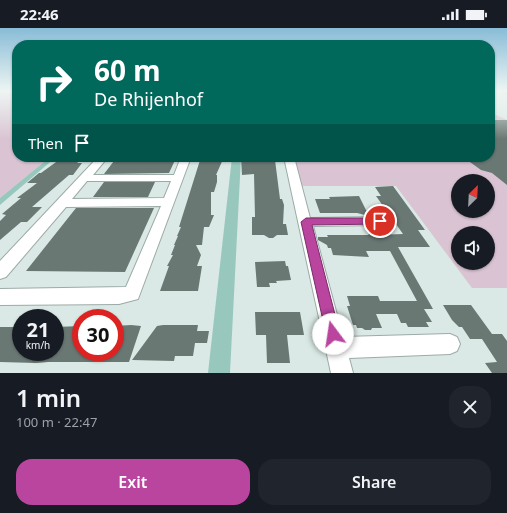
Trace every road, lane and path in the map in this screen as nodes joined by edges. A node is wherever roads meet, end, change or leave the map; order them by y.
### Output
1 (99, 162) edge
2 (184, 162) edge
3 (290, 162) edge
4 (84, 178) junction
5 (178, 178) junction
6 (169, 202) junction
7 (62, 203) junction
8 (380, 221) dead end
9 (306, 222) junction
10 (0, 272) edge
11 (0, 297) edge
12 (450, 344) dead end
13 (336, 348) junction
14 (342, 373) edge

1 - 4 street
2 - 5 street
3 - 9 street
4 - 5 street
4 - 7 street
5 - 6 street
6 - 7 street
6 - 11 street
7 - 10 street
8 - 9 street
9 - 13 street
12 - 13 street
13 - 14 street

